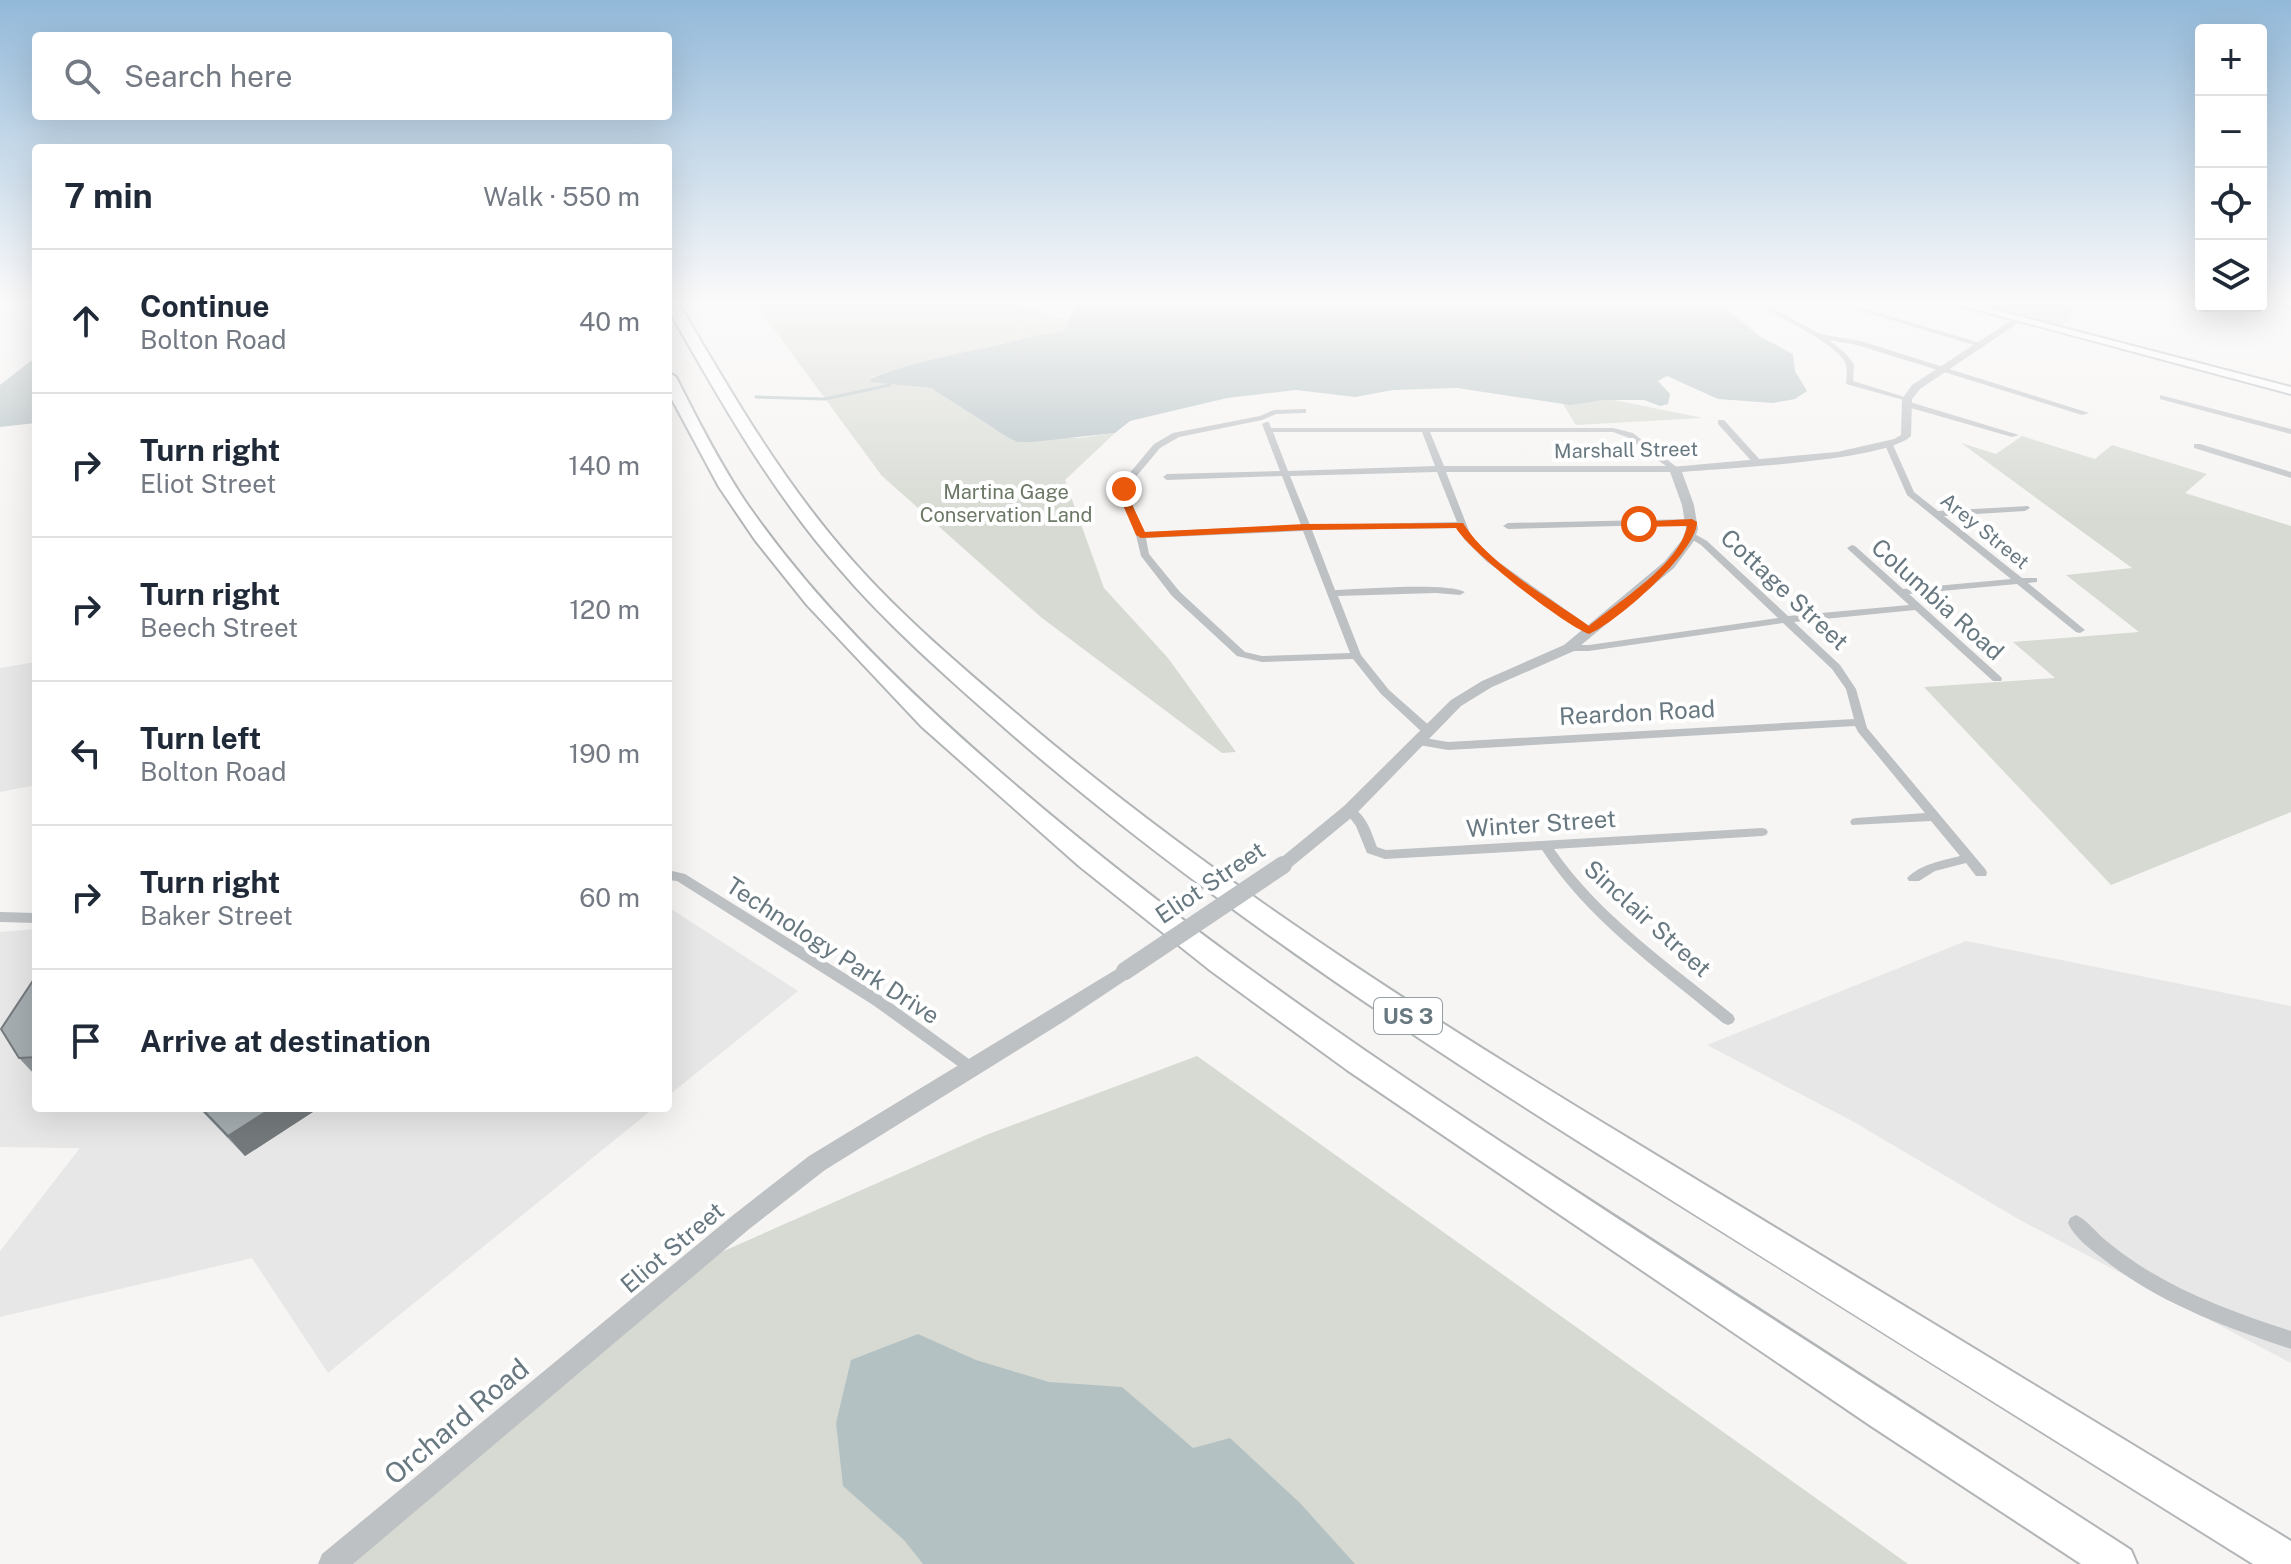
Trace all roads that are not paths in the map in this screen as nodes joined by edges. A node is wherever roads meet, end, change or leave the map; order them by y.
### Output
1 (715, 375) edge
2 (1849, 375) edge
3 (1933, 375) edge
4 (1957, 375) edge
5 (2230, 375) edge
6 (672, 385) edge
7 (2291, 391) edge
8 (2163, 397) dead end
9 (1907, 401) junction
10 (1303, 411) dead end
11 (2085, 413) dead end
12 (1262, 418) junction
13 (1721, 422) dead end
14 (1425, 429) junction
15 (1269, 430) junction
16 (2291, 432) edge
17 (2015, 435) dead end
18 (1889, 445) junction
19 (2197, 446) dead end
20 (1758, 463) junction
21 (1675, 469) junction
22 (1441, 470) junction
23 (1284, 472) junction
24 (2291, 475) edge
25 (1167, 477) dead end
26 (2025, 508) dead end
27 (1935, 514) junction
28 (1459, 525) junction
29 (1508, 526) dead end
30 (1305, 527) junction
31 (1692, 529) junction
32 (1141, 535) junction
33 (1852, 548) dead end
34 (2034, 580) dead end
35 (2020, 582) junction
36 (1460, 592) dead end
37 (1903, 592) junction
38 (1330, 593) junction
39 (1919, 607) junction
40 (1786, 620) junction
41 (2080, 630) dead end
42 (1589, 631) junction
43 (1569, 648) junction
44 (1356, 656) junction
45 (1997, 679) dead end
46 (1858, 722) junction
47 (1424, 736) junction
48 (1350, 810) junction
49 (1934, 817) junction
50 (1856, 822) dead end
51 (1762, 832) dead end
52 (1545, 845) junction
53 (1969, 858) junction
54 (1981, 873) dead end
55 (672, 876) edge
56 (1914, 878) dead end
57 (0, 917) edge
58 (32, 918) edge
59 (1728, 1019) dead end
60 (971, 1068) junction
61 (2076, 1223) dead end
62 (620, 1326) joint
63 (2291, 1340) edge
64 (332, 1564) edge
65 (2117, 1564) edge
66 (2291, 1564) edge

1 - 66 highway, US 3
2 - 9 street
3 - 9 street
4 - 11 street
5 - 7 main road
6 - 65 highway, US 3
8 - 16 street
9 - 17 street
9 - 18 street
10 - 12 street
12 - 15 street
12 - 32 street
13 - 20 street
14 - 15 street
14 - 21 street
14 - 22 street
15 - 23 street
18 - 20 street, Marshall Street
18 - 27 street, Arey Street
19 - 24 street
20 - 21 street, Marshall Street
21 - 22 street, Marshall Street
21 - 31 street
22 - 23 street, Marshall Street
22 - 28 street
23 - 25 street, Marshall Street
23 - 30 street
26 - 27 street
27 - 35 street, Arey Street
28 - 30 street
28 - 42 street
29 - 31 street
30 - 32 street
30 - 38 street
31 - 40 street, Cottage Street
31 - 42 street, Eliot Street
32 - 44 street
33 - 37 street, Columbia Road
34 - 35 street
35 - 37 street
35 - 41 street, Arey Street
36 - 38 street
37 - 39 street, Columbia Road
38 - 44 street
39 - 40 street
39 - 45 street, Columbia Road
40 - 43 street
40 - 46 street, Cottage Street
42 - 43 street, Eliot Street
43 - 47 street, Eliot Street
44 - 47 street
46 - 47 street, Reardon Road
46 - 49 street, Cottage Street
47 - 48 street, Eliot Street
48 - 52 street, Winter Street
48 - 60 street, Eliot Street, bridge
49 - 50 street
49 - 53 street, Cottage Street
51 - 52 street, Winter Street
52 - 59 street, Sinclair Street
53 - 54 street, Cottage Street
53 - 56 street
55 - 60 street, Technology Park Drive
57 - 58 street
60 - 62 street, Eliot Street
61 - 63 street
62 - 64 street, Orchard Road

